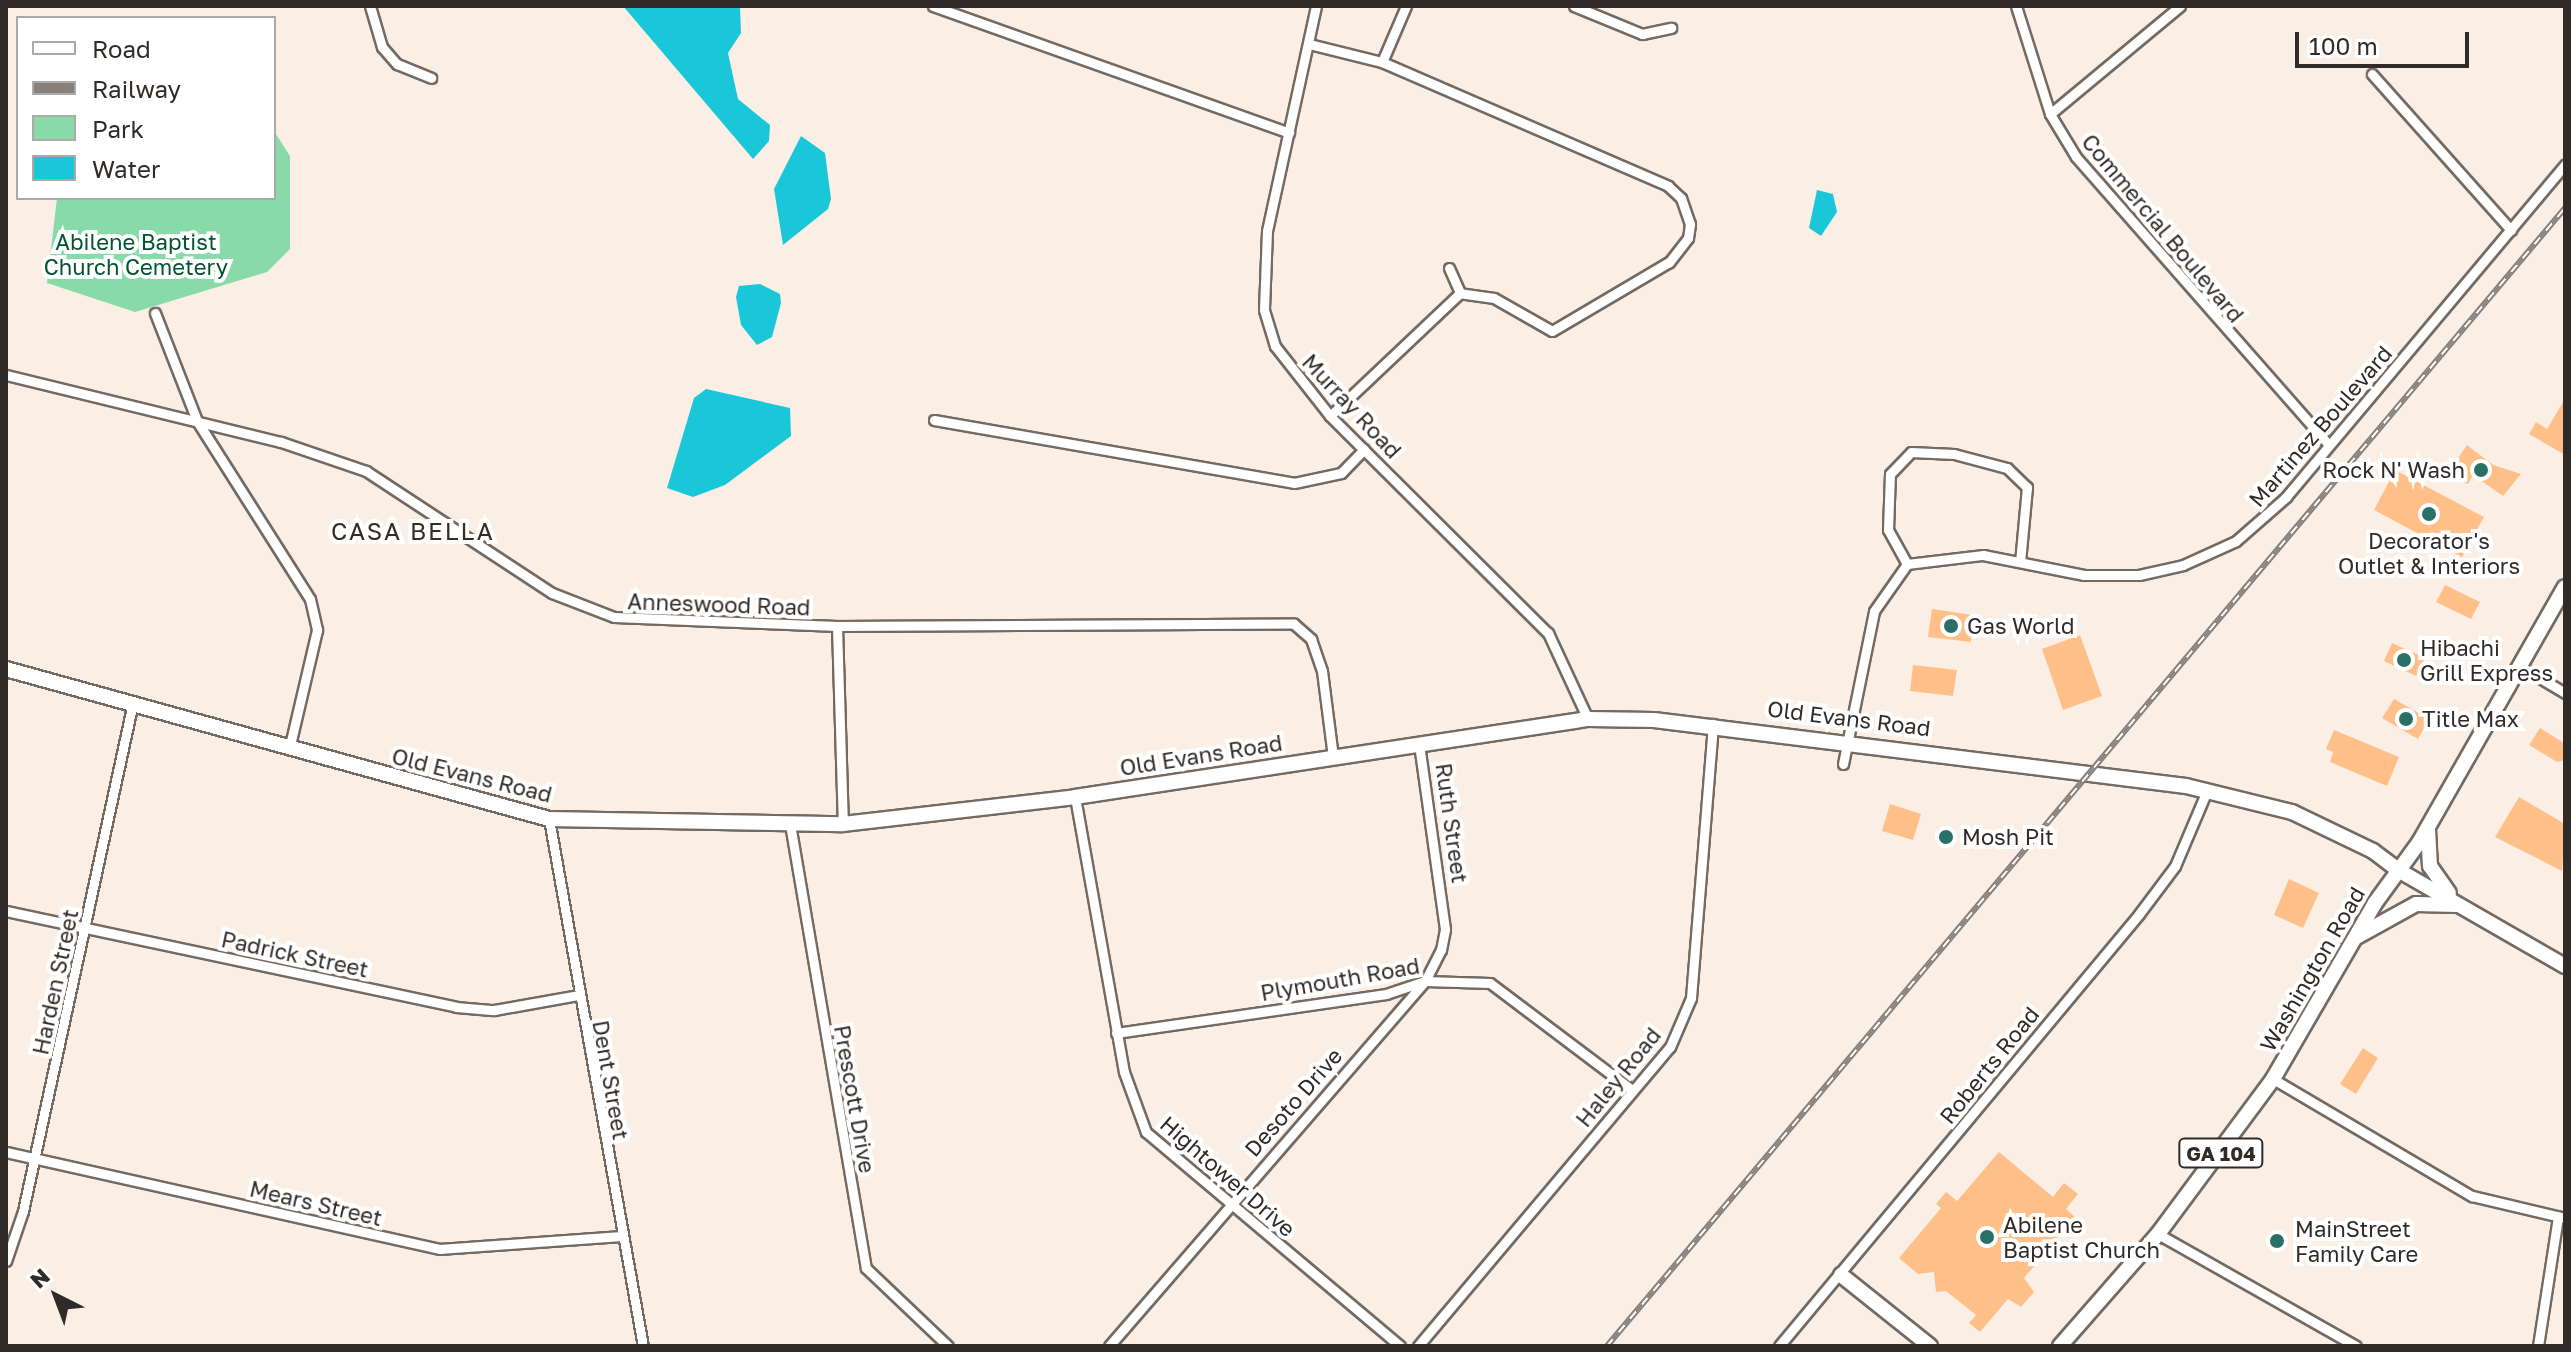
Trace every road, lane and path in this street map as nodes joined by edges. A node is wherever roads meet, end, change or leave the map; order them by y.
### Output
1 (370, 6) edge
2 (933, 6) edge
3 (1316, 6) edge
4 (1406, 6) edge
5 (1574, 6) edge
6 (2016, 6) edge
7 (2180, 6) edge
8 (1671, 28) dead end
9 (1309, 44) junction
10 (1382, 62) junction
11 (2372, 74) dead end
12 (431, 78) dead end
13 (2050, 114) junction
14 (1289, 133) junction
15 (2565, 164) edge
16 (2511, 230) junction
17 (1449, 268) dead end
18 (1460, 293) junction
19 (155, 313) dead end
20 (6, 375) edge
21 (1330, 416) junction
22 (934, 420) dead end
23 (197, 421) junction
24 (2329, 445) junction
25 (1364, 449) junction
26 (2020, 562) junction
27 (1907, 564) junction
28 (2565, 587) edge
29 (837, 626) junction
30 (2518, 665) junction
31 (6, 669) edge
32 (2565, 693) edge
33 (132, 707) junction
34 (1588, 719) junction
35 (1713, 724) junction
36 (1847, 739) junction
37 (1419, 745) junction
38 (289, 749) junction
39 (1333, 757) junction
40 (1843, 764) dead end
41 (2206, 793) junction
42 (1075, 797) junction
43 (549, 819) junction
44 (790, 824) junction
45 (843, 824) junction
46 (2428, 828) junction
47 (2398, 870) junction
48 (2465, 906) junction
49 (1442, 907) joint
50 (6, 911) edge
51 (86, 929) junction
52 (2353, 940) junction
53 (2565, 966) edge
54 (1425, 981) junction
55 (578, 995) junction
56 (1116, 1033) junction
57 (2273, 1079) junction
58 (1632, 1090) junction
59 (6, 1152) edge
60 (35, 1158) junction
61 (1230, 1203) junction
62 (2561, 1218) edge
63 (2158, 1234) junction
64 (621, 1236) junction
65 (6, 1261) edge
66 (1841, 1275) junction
67 (643, 1346) edge
68 (948, 1346) edge
69 (1109, 1346) edge
70 (1400, 1346) edge
71 (1418, 1346) edge
72 (1779, 1346) edge
73 (1930, 1346) edge
74 (2060, 1346) edge
75 (2356, 1346) edge
76 (2538, 1346) edge

1 - 12 street
2 - 14 street
3 - 9 street, Murray Road
4 - 10 street
5 - 8 street
6 - 13 street, Commercial Boulevard
7 - 13 street
9 - 10 street
9 - 14 street, Murray Road
10 - 18 street
11 - 16 street
13 - 24 street, Commercial Boulevard
14 - 21 street, Murray Road
15 - 16 street, Martinez Boulevard
16 - 24 street, Martinez Boulevard
17 - 18 street
18 - 21 street
19 - 23 street
20 - 23 street, Anneswood Road
21 - 25 street, Murray Road
22 - 25 street
23 - 29 street, Anneswood Road
23 - 38 street
24 - 26 street, Martinez Boulevard
25 - 34 street, Murray Road
26 - 27 street, Martinez Boulevard
26 - 27 street
27 - 36 street
28 - 30 street, Washington Road / GA 104
29 - 39 street, Anneswood Road
29 - 45 street
30 - 32 street
30 - 46 street, Washington Road / GA 104
31 - 33 street, Old Evans Road
33 - 38 street, Old Evans Road
33 - 51 street, Harden Street
34 - 35 street, Old Evans Road
34 - 37 street, Old Evans Road
35 - 36 street, Old Evans Road
35 - 58 street, Haley Road
36 - 40 street
36 - 41 street, Old Evans Road
37 - 39 street, Old Evans Road
37 - 49 street, Ruth Street
38 - 43 street, Old Evans Road
39 - 42 street, Old Evans Road
41 - 47 street, Old Evans Road
41 - 66 street, Roberts Road
42 - 45 street, Old Evans Road
42 - 56 street, Hightower Drive
43 - 44 street, Old Evans Road
43 - 55 street, Dent Street
44 - 45 street, Old Evans Road
44 - 68 street, Prescott Drive
46 - 47 street, Washington Road / GA 104
46 - 48 street
47 - 48 street, Old Evans Road
47 - 52 street, Washington Road / GA 104
48 - 52 street
48 - 53 street
49 - 54 street, Desoto Drive
50 - 51 street, Padrick Street
51 - 55 street, Padrick Street
51 - 60 street, Harden Street
52 - 57 street, Washington Road / GA 104
54 - 56 street, Plymouth Road
54 - 58 street, Plymouth Road
54 - 61 street, Desoto Drive
55 - 64 street, Dent Street
56 - 61 street, Hightower Drive
57 - 62 street
57 - 63 street, Washington Road / GA 104
58 - 71 street, Haley Road
59 - 60 street, Mears Street
60 - 64 street, Mears Street
60 - 65 street, Harden Street
61 - 69 street, Desoto Drive
61 - 70 street, Hightower Drive
62 - 76 street
63 - 74 street, Washington Road / GA 104
63 - 75 street
64 - 67 street, Dent Street
66 - 72 street, Roberts Road
66 - 73 street

